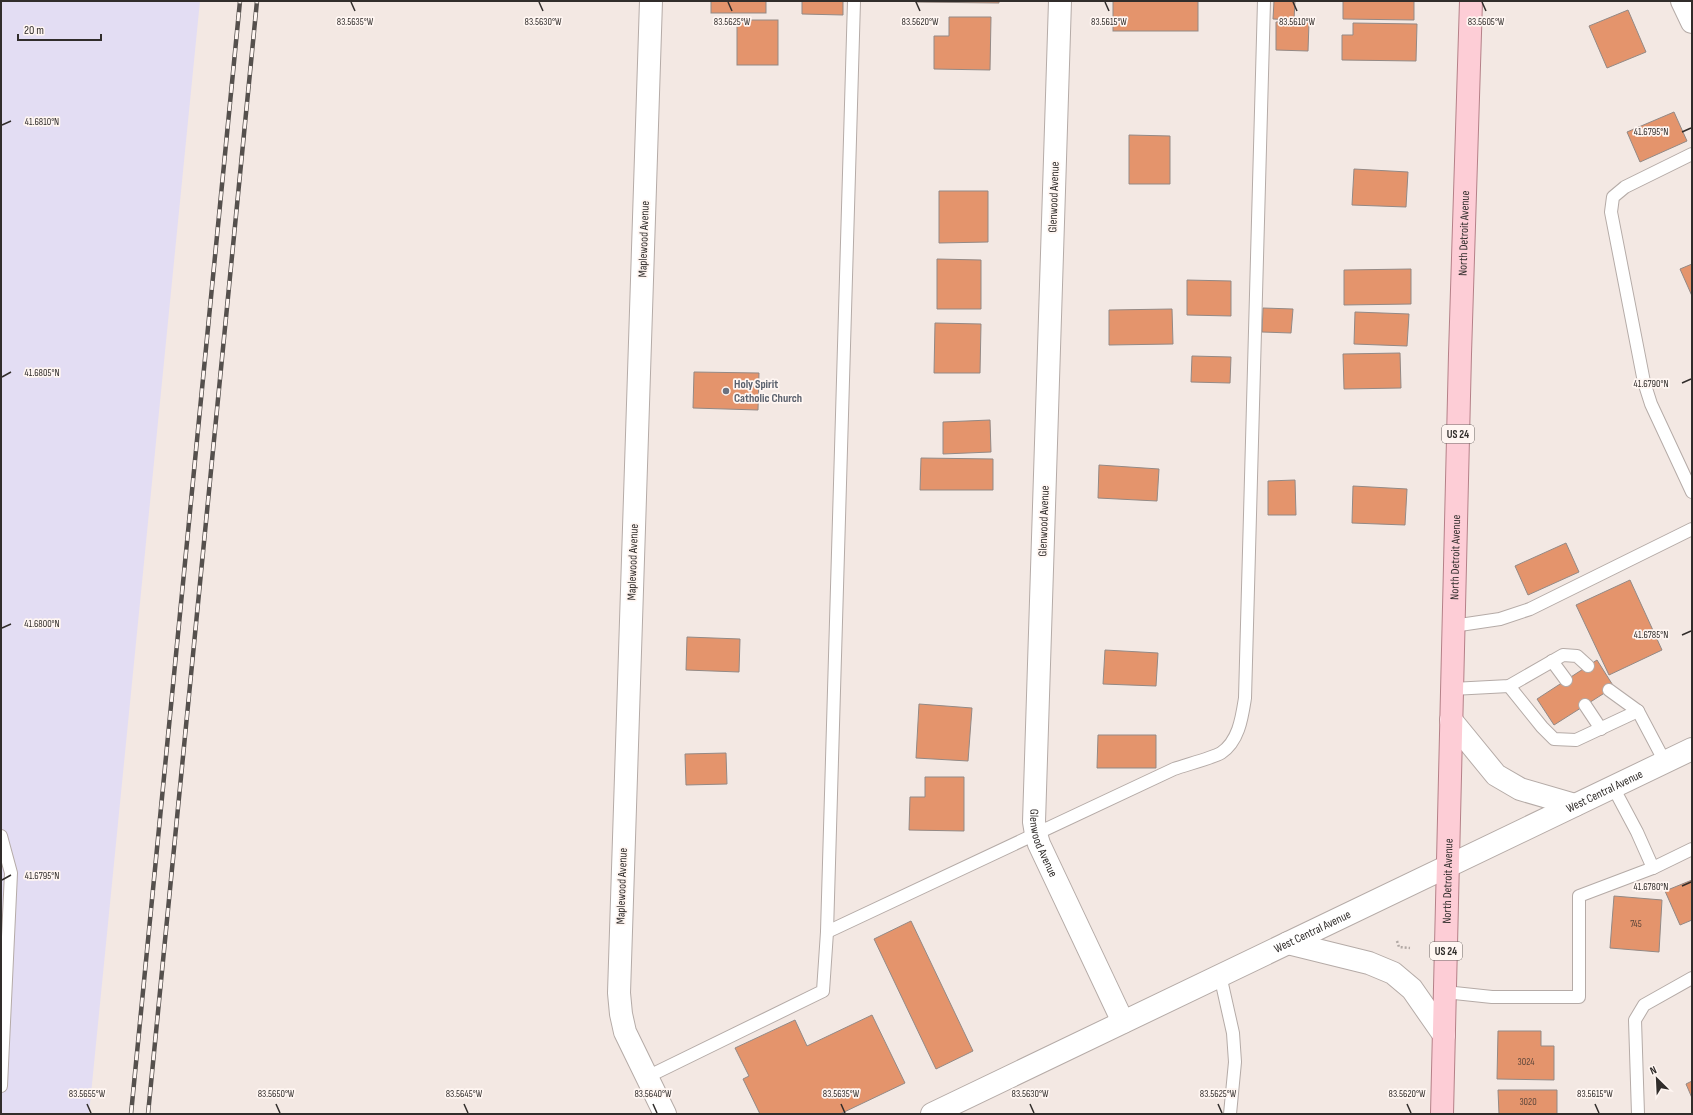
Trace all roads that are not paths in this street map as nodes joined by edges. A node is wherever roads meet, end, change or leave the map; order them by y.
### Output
1 (651, 1) edge
2 (854, 1) edge
3 (1060, 1) edge
4 (1264, 1) edge
5 (1471, 1) edge
6 (1682, 1) edge
7 (1692, 22) edge
8 (1692, 154) edge
9 (1692, 492) edge
10 (1692, 529) edge
11 (1453, 626) junction
12 (1552, 660) junction
13 (1588, 666) dead end
14 (1566, 680) dead end
15 (1509, 686) junction
16 (1452, 689) junction
17 (1609, 690) dead end
18 (1585, 705) dead end
19 (1638, 711) junction
20 (1451, 720) junction
21 (1601, 729) junction
22 (1692, 749) edge
23 (1665, 762) junction
24 (1613, 787) junction
25 (1575, 805) junction
26 (1036, 834) junction
27 (1, 836) edge
28 (1692, 849) edge
29 (1448, 866) junction
30 (1653, 868) junction
31 (827, 932) junction
32 (1288, 943) junction
33 (1220, 975) junction
34 (1692, 978) edge
35 (1445, 992) junction
36 (1123, 1022) junction
37 (1444, 1035) junction
38 (647, 1077) junction
39 (1, 1086) edge
40 (665, 1114) edge
41 (932, 1114) edge
42 (1230, 1114) edge
43 (1442, 1114) edge
44 (1638, 1114) edge

1 - 38 street, Maplewood Avenue
2 - 31 lane
3 - 26 street, Glenwood Avenue
4 - 26 lane
5 - 11 main road, North Detroit Avenue / US 24
6 - 7 street
8 - 9 lane
10 - 11 lane
11 - 16 main road, North Detroit Avenue / US 24
12 - 13 lane
12 - 14 lane
12 - 15 lane
15 - 16 lane
15 - 21 lane
16 - 20 main road, North Detroit Avenue / US 24
17 - 19 lane
18 - 21 lane
19 - 21 lane
19 - 23 lane
20 - 25 street
20 - 29 main road, North Detroit Avenue / US 24
22 - 23 street, West Central Avenue
23 - 24 street, West Central Avenue
24 - 25 street, West Central Avenue
24 - 30 lane
25 - 29 street, West Central Avenue
26 - 31 lane
26 - 36 street, Glenwood Avenue
27 - 39 lane
28 - 30 lane
29 - 32 street, West Central Avenue
29 - 35 main road, North Detroit Avenue / US 24
30 - 35 lane
31 - 38 lane
32 - 33 street, West Central Avenue
32 - 37 street
33 - 36 street, West Central Avenue
33 - 42 lane
34 - 44 lane
35 - 37 main road, North Detroit Avenue / US 24
36 - 41 street, West Central Avenue
37 - 43 main road, North Detroit Avenue / US 24
38 - 40 street, Maplewood Avenue

